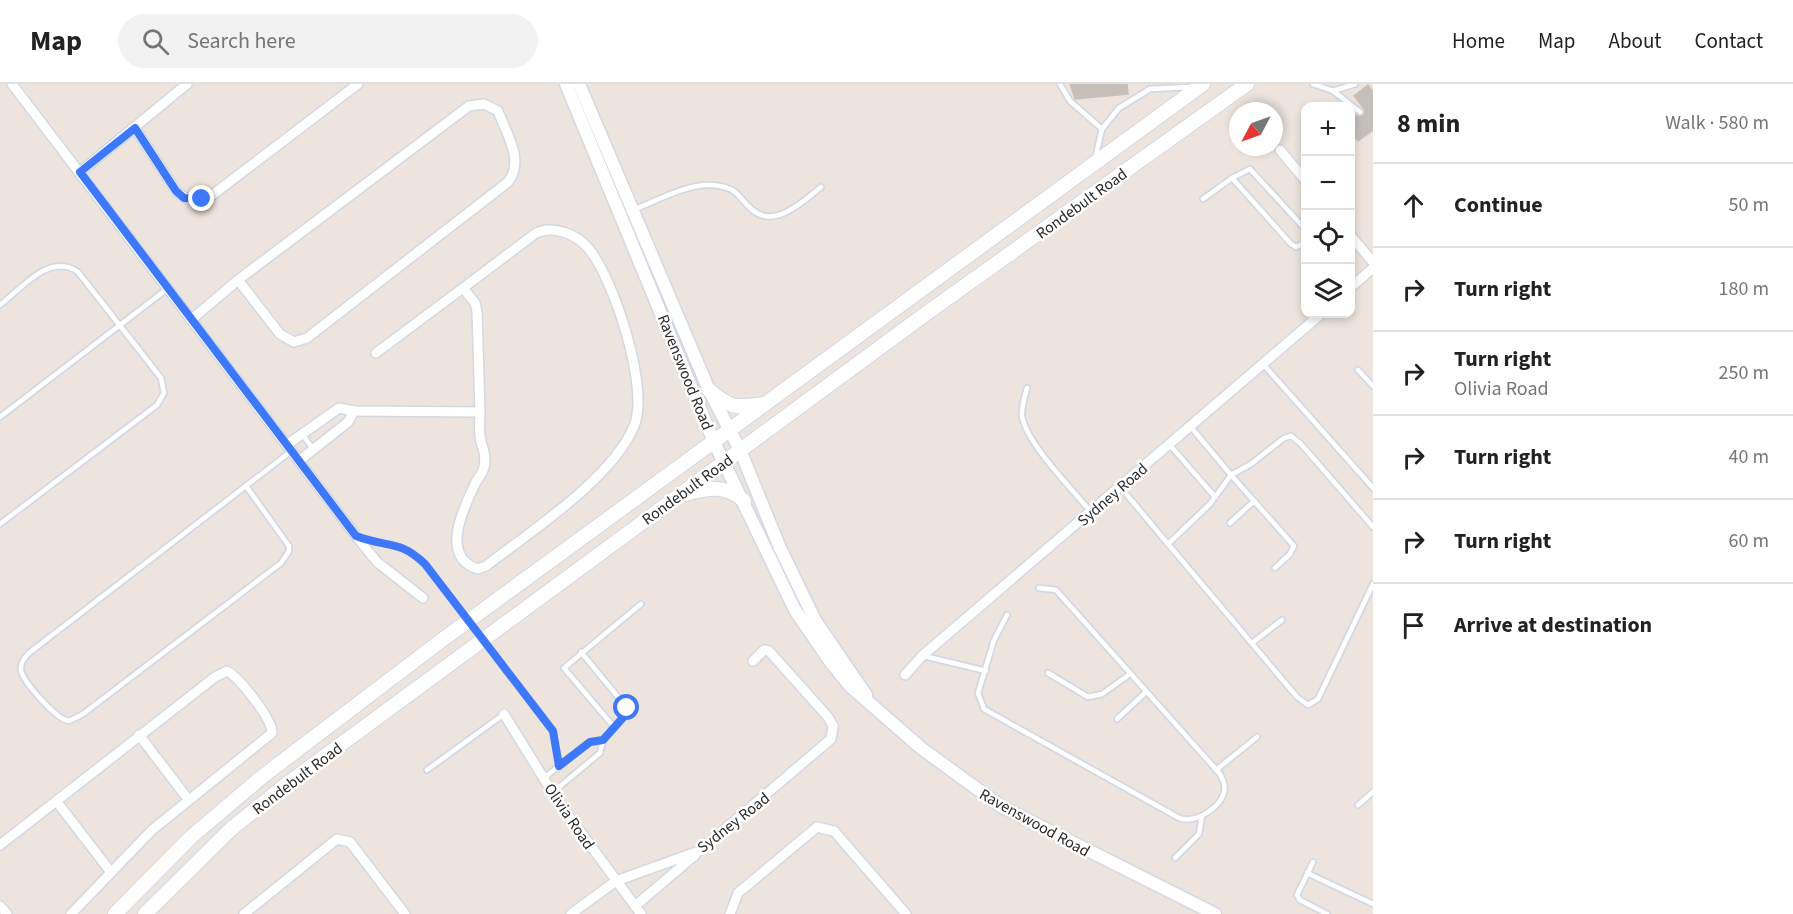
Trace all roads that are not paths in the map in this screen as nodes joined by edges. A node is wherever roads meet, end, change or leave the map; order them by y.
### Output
1 (12, 84) edge
2 (187, 84) edge
3 (358, 84) edge
4 (566, 84) edge
5 (579, 84) edge
6 (1060, 84) edge
7 (1145, 84) edge
8 (1246, 84) edge
9 (1312, 84) edge
10 (1355, 84) edge
11 (1201, 85) edge
12 (1150, 89) junction
13 (1333, 91) junction
14 (1360, 112) dead end
15 (135, 128) junction
16 (1102, 129) junction
17 (1283, 154) edge
18 (1093, 164) junction
19 (80, 172) junction
20 (1301, 176) edge
21 (1232, 178) junction
22 (821, 187) dead end
23 (1203, 199) dead end
24 (627, 212) junction
25 (1301, 226) edge
26 (1355, 241) edge
27 (1301, 244) edge
28 (1373, 262) edge
29 (1373, 268) edge
30 (238, 280) junction
31 (1355, 284) edge
32 (463, 288) junction
33 (168, 289) junction
34 (0, 305) edge
35 (1316, 318) edge
36 (191, 320) junction
37 (119, 327) junction
38 (376, 353) dead end
39 (1263, 364) junction
40 (1358, 370) dead end
41 (1373, 386) edge
42 (1027, 388) dead end
43 (709, 390) junction
44 (768, 403) junction
45 (354, 411) junction
46 (480, 412) junction
47 (0, 417) edge
48 (1190, 426) junction
49 (729, 431) junction
50 (302, 433) junction
51 (714, 442) junction
52 (1169, 444) junction
53 (290, 447) junction
54 (313, 449) junction
55 (740, 450) junction
56 (300, 460) junction
57 (724, 461) junction
58 (1231, 475) junction
59 (246, 486) junction
60 (1373, 488) edge
61 (1127, 495) dead end
62 (676, 496) junction
63 (1215, 497) junction
64 (744, 501) junction
65 (1254, 501) junction
66 (1091, 512) junction
67 (1230, 523) dead end
68 (0, 524) edge
69 (1373, 527) edge
70 (1168, 544) junction
71 (1275, 568) dead end
72 (1373, 584) edge
73 (1039, 588) dead end
74 (423, 598) dead end
75 (641, 604) dead end
76 (1007, 615) dead end
77 (1282, 620) dead end
78 (1252, 643) junction
79 (581, 652) junction
80 (922, 656) junction
81 (753, 661) dead end
82 (986, 671) junction
83 (1048, 673) dead end
84 (1130, 674) junction
85 (905, 675) dead end
86 (1146, 692) junction
87 (871, 705) junction
88 (504, 714) joint
89 (1117, 719) dead end
90 (614, 727) junction
91 (139, 735) junction
92 (1257, 737) dead end
93 (603, 740) junction
94 (427, 770) dead end
95 (1216, 770) junction
96 (544, 777) junction
97 (553, 792) junction
98 (1373, 792) edge
99 (188, 799) junction
100 (57, 802) junction
101 (1358, 805) dead end
102 (1202, 816) junction
103 (0, 846) edge
104 (699, 851) junction
105 (1174, 858) dead end
106 (1313, 862) dead end
107 (110, 872) junction
108 (1307, 873) junction
109 (615, 880) junction
110 (1373, 904) edge
111 (0, 906) edge
112 (638, 910) edge
113 (7, 914) edge
114 (71, 914) edge
115 (115, 914) edge
116 (145, 914) edge
117 (244, 914) edge
118 (405, 914) edge
119 (571, 914) edge
120 (730, 914) edge
121 (906, 914) edge
122 (1215, 914) edge
123 (1327, 914) edge

1 - 19 street
2 - 15 street
3 - 15 street
4 - 24 street, Ravenswood Road
5 - 24 street, Ravenswood Road
6 - 16 lane
7 - 12 lane
8 - 55 main road, Rondebult Road
9 - 13 lane
10 - 13 lane
11 - 12 lane
11 - 18 main road, Rondebult Road
12 - 16 lane
13 - 14 lane
15 - 19 street
16 - 18 lane
17 - 20 street
18 - 44 main road, Rondebult Road
19 - 33 street
21 - 23 lane
21 - 25 lane
21 - 27 lane
22 - 24 lane
24 - 43 street, Ravenswood Road
24 - 51 street, Ravenswood Road
26 - 28 street
29 - 31 street
30 - 30 street
30 - 36 street
32 - 38 street
32 - 46 street
32 - 46 street
33 - 36 street
33 - 37 lane
34 - 37 lane
35 - 39 street, Sydney Road
36 - 53 street
37 - 47 lane
37 - 68 lane
39 - 48 street, Sydney Road
39 - 60 lane
40 - 41 lane
42 - 66 lane
43 - 44 main road
43 - 49 street, Ravenswood Road
44 - 49 main road, Rondebult Road
45 - 46 street
45 - 50 street
45 - 54 street
48 - 52 street, Sydney Road
48 - 58 lane
49 - 51 main road, Rondebult Road
49 - 55 street, Ravenswood Road
50 - 53 street
50 - 54 lane
51 - 57 street, Ravenswood Road
51 - 115 main road, Rondebult Road
52 - 63 lane
52 - 66 street, Sydney Road
53 - 56 street
53 - 59 lane
54 - 56 street
55 - 57 main road, Rondebult Road
55 - 87 street, Ravenswood Road
56 - 74 street
57 - 62 main road, Rondebult Road
57 - 64 street, Ravenswood Road
58 - 63 lane
58 - 65 lane
58 - 69 lane
59 - 59 lane
61 - 70 lane
62 - 64 main road
62 - 116 main road, Rondebult Road
63 - 70 lane
64 - 87 street, Ravenswood Road
65 - 67 lane
65 - 71 lane
66 - 80 street, Sydney Road
70 - 78 lane
72 - 78 lane
73 - 84 lane
75 - 79 lane
76 - 82 lane
77 - 78 lane
79 - 90 lane
79 - 90 lane
80 - 82 lane
80 - 85 street, Sydney Road
81 - 104 street, Sydney Road
82 - 102 lane
83 - 84 lane
84 - 86 lane
86 - 89 lane
86 - 95 lane
87 - 122 street, Ravenswood Road
88 - 94 lane
88 - 96 street, Olivia Road
90 - 93 lane
91 - 99 street
91 - 99 street
91 - 100 street
92 - 95 lane
93 - 96 lane
93 - 97 lane
95 - 102 lane
96 - 97 street, Olivia Road
97 - 109 street, Olivia Road
98 - 101 lane
99 - 107 street
100 - 103 street
100 - 107 street
102 - 105 lane
104 - 109 street, Sydney Road
104 - 112 street
106 - 108 lane
107 - 114 street
108 - 110 lane
108 - 123 lane
109 - 112 street, Olivia Road
109 - 119 street, Sydney Road
111 - 113 street
117 - 118 street
120 - 121 street

